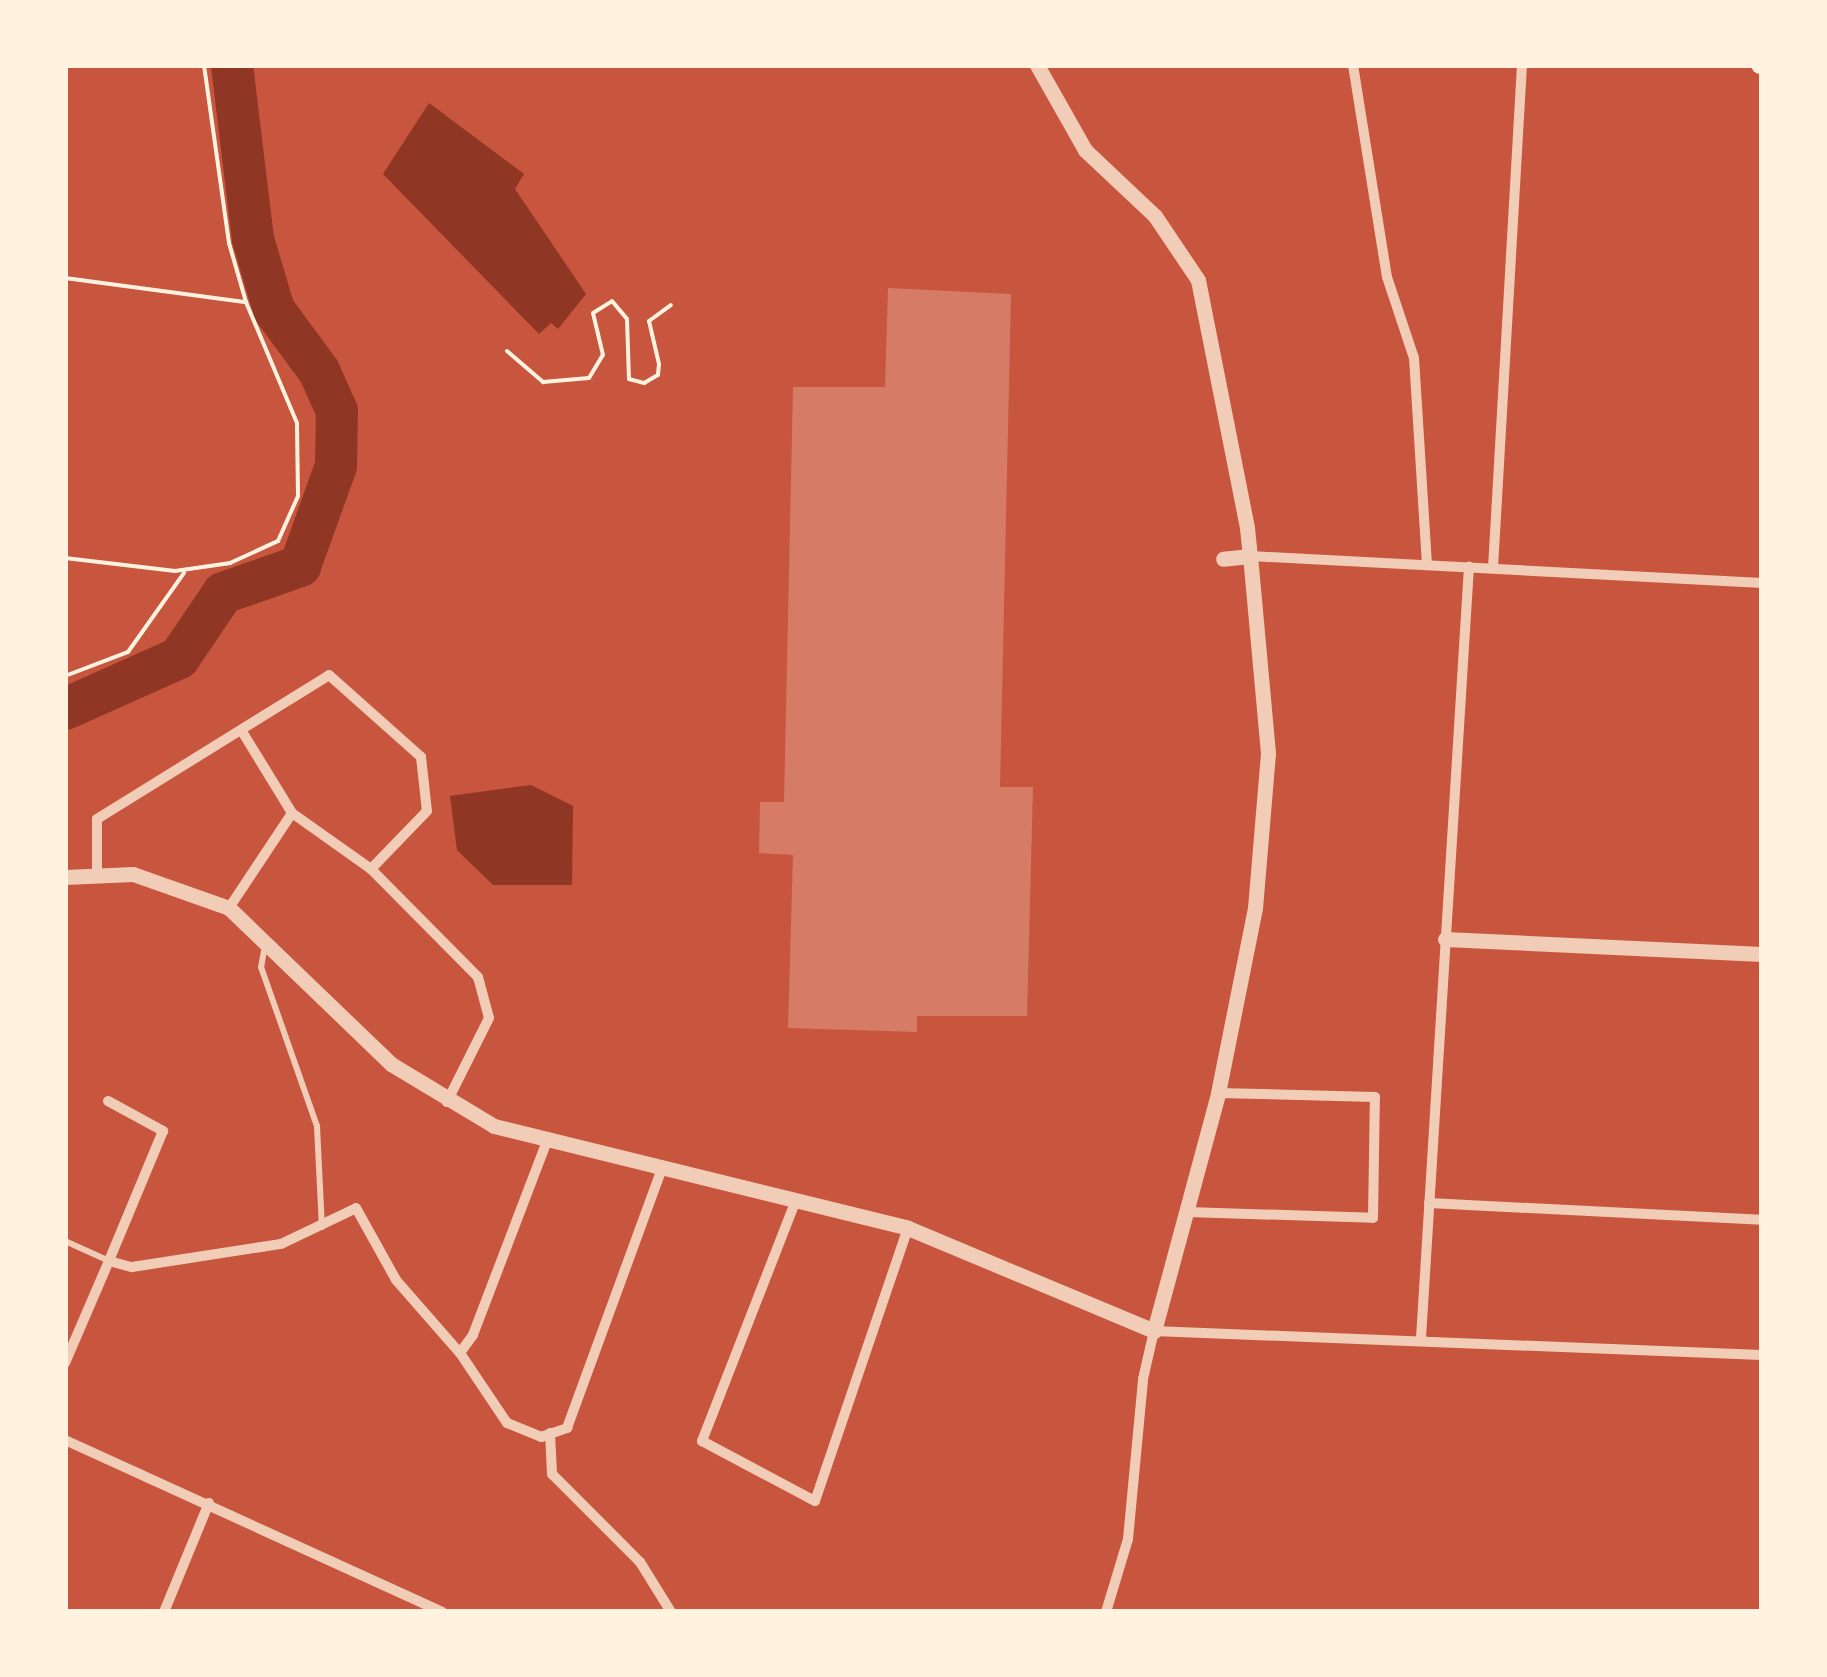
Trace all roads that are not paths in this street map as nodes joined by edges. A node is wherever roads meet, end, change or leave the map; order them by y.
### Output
1 (1037, 65) edge
2 (1353, 65) edge
3 (1522, 65) edge
4 (1250, 556) junction
5 (1224, 559) dead end
6 (1427, 564) junction
7 (1469, 566) junction
8 (1493, 568) junction
9 (1762, 583) edge
10 (243, 733) junction
11 (292, 813) junction
12 (371, 869) junction
13 (97, 872) junction
14 (65, 877) edge
15 (229, 908) junction
16 (268, 938) junction
17 (1446, 939) junction
18 (1762, 954) edge
19 (1218, 1093) junction
20 (108, 1101) dead end
21 (447, 1102) junction
22 (547, 1141) junction
23 (662, 1168) junction
24 (796, 1200) junction
25 (1429, 1203) junction
26 (1186, 1212) junction
27 (1762, 1220) edge
28 (322, 1228) junction
29 (908, 1228) junction
30 (65, 1241) edge
31 (109, 1261) junction
32 (1154, 1331) junction
33 (1421, 1338) junction
34 (460, 1353) junction
35 (1762, 1355) edge
36 (65, 1362) edge
37 (550, 1434) junction
38 (65, 1440) edge
39 (209, 1503) junction
40 (164, 1612) edge
41 (444, 1612) edge
42 (671, 1612) edge
43 (1106, 1612) edge

1 - 4 street
2 - 6 street
3 - 8 street
4 - 5 street
4 - 6 street
4 - 19 street
6 - 7 street
7 - 8 street
7 - 17 street
8 - 9 street
10 - 11 street
10 - 12 street
10 - 13 street
11 - 12 street
11 - 15 street
12 - 21 street
13 - 14 street
13 - 15 street
15 - 16 street
16 - 21 street
16 - 28 lane
17 - 18 street
17 - 25 street
19 - 26 street
19 - 26 street
20 - 31 street
21 - 22 street
22 - 23 street
22 - 34 street
23 - 24 street
23 - 37 street
24 - 29 street
24 - 29 street
25 - 27 street
25 - 33 street
26 - 32 street
28 - 31 street
28 - 34 street
29 - 32 street
30 - 31 lane
31 - 36 street
32 - 33 street
32 - 43 street
33 - 35 street
34 - 37 street
37 - 42 street
38 - 39 street
39 - 40 street
39 - 41 street

